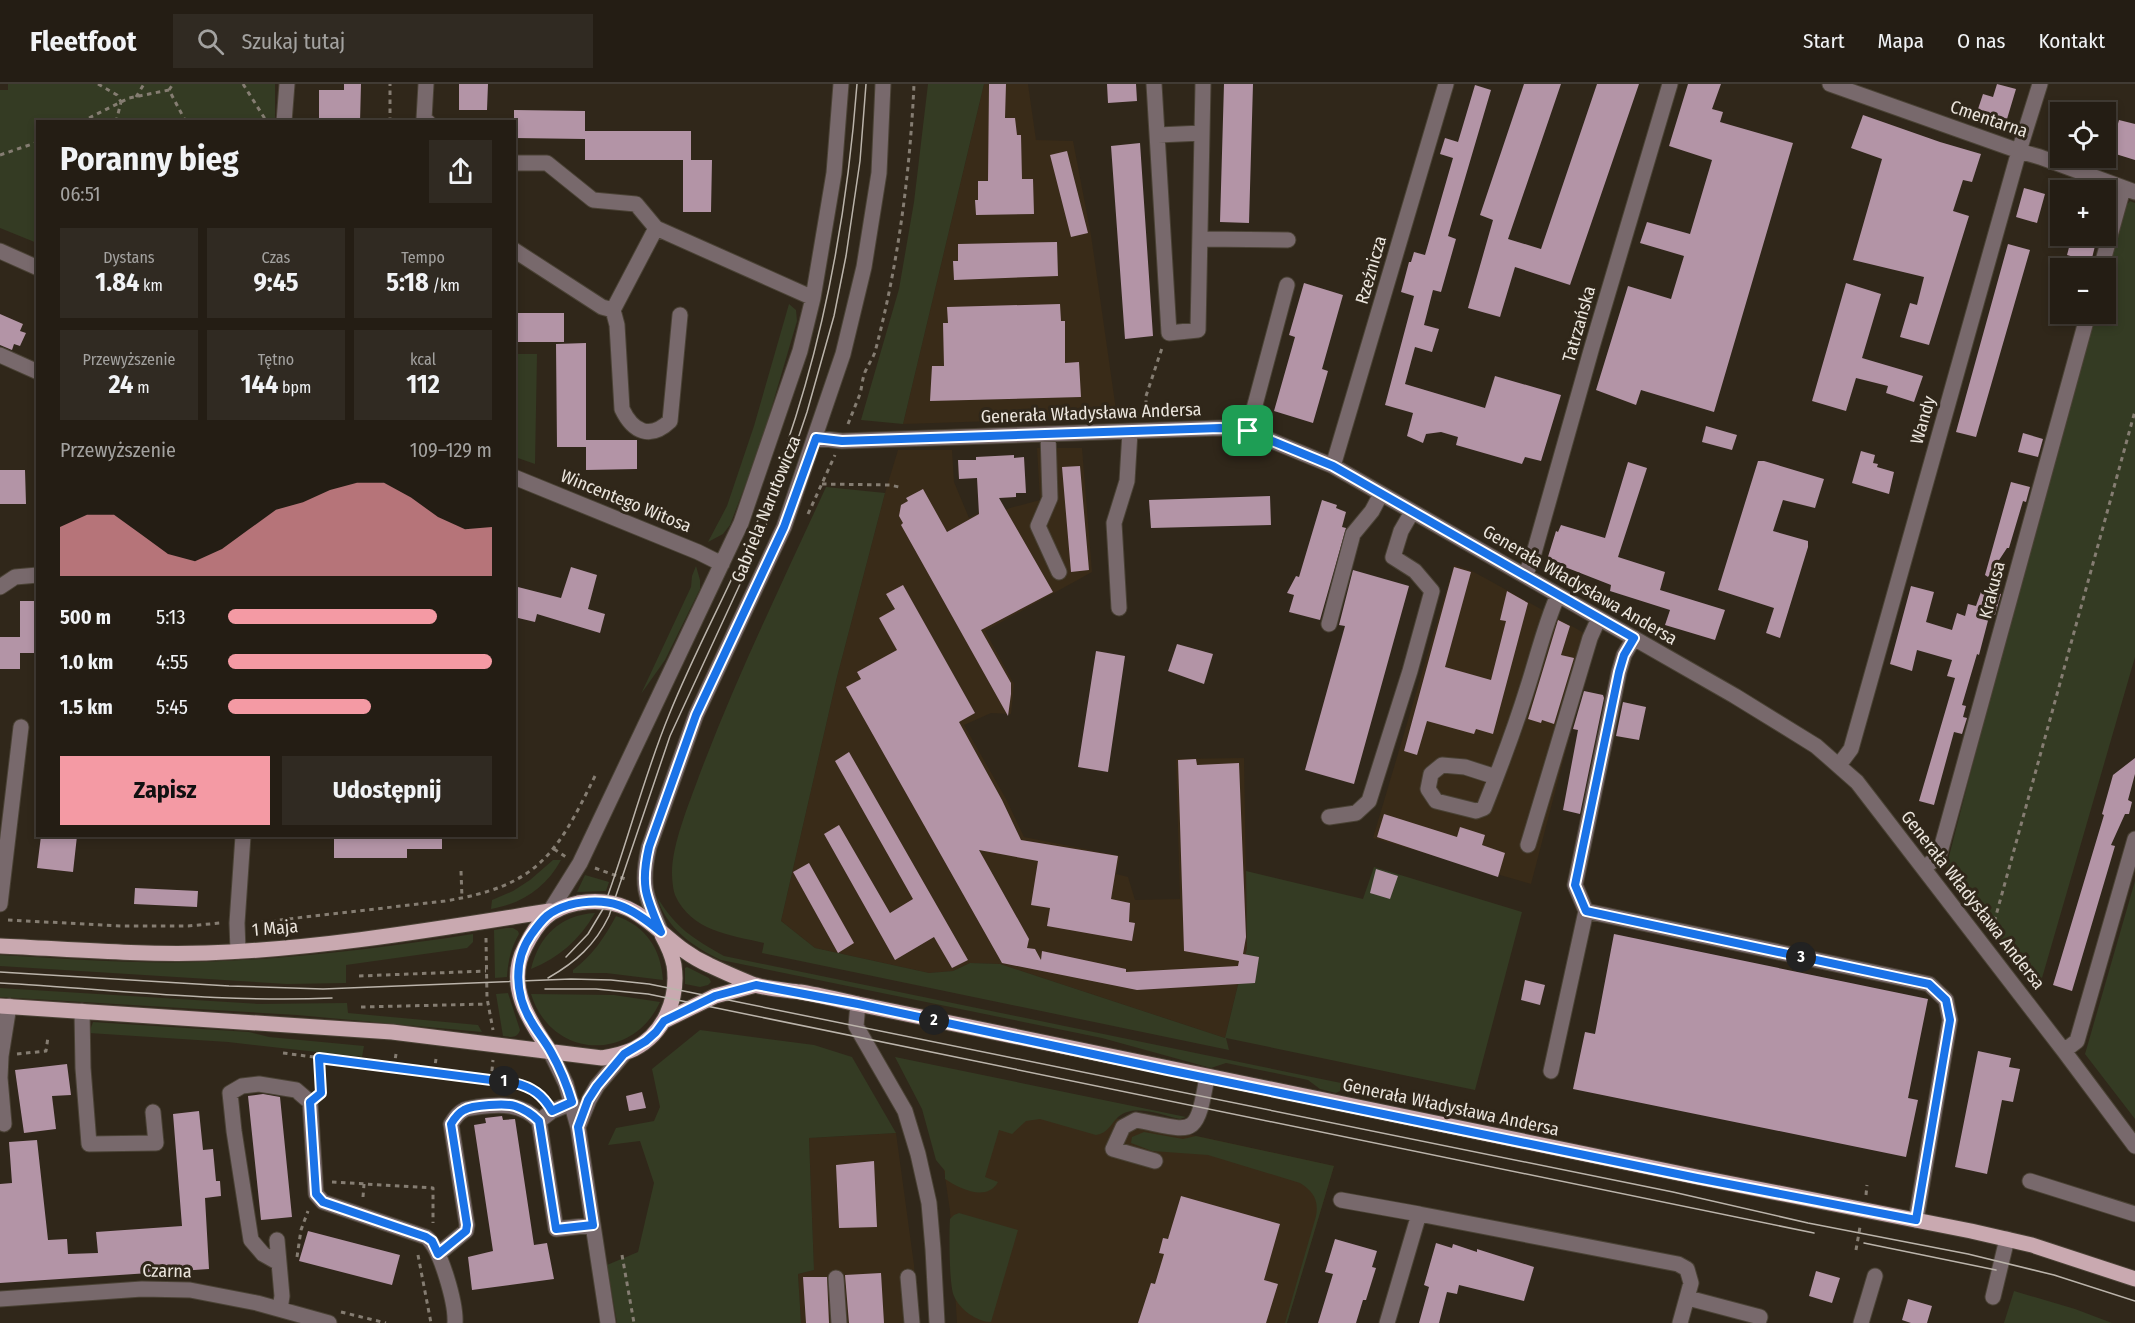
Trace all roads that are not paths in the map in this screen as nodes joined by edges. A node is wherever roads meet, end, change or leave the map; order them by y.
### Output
1 (286, 84) edge
2 (426, 84) edge
3 (841, 84) edge
4 (883, 84) edge
5 (1154, 84) edge
6 (1203, 84) edge
7 (1446, 84) edge
8 (1670, 84) edge
9 (1830, 84) edge
10 (2040, 84) edge
11 (285, 120) edge
12 (426, 120) edge
13 (1202, 133) junction
14 (1158, 135) junction
15 (2019, 151) junction
16 (516, 163) edge
17 (2129, 190) edge
18 (656, 228) junction
19 (1201, 239) junction
20 (1288, 240) dead end
21 (0, 251) edge
22 (516, 251) edge
23 (2105, 258) edge
24 (36, 267) edge
25 (1287, 285) dead end
26 (813, 298) junction
27 (614, 310) junction
28 (680, 315) dead end
29 (2085, 324) edge
30 (0, 355) edge
31 (36, 371) edge
32 (1248, 431) junction
33 (1130, 432) junction
34 (1048, 434) junction
35 (816, 438) junction
36 (1333, 466) junction
37 (516, 478) edge
38 (1381, 494) junction
39 (1412, 512) junction
40 (722, 564) junction
41 (1059, 572) dead end
42 (36, 575) edge
43 (1525, 575) junction
44 (0, 587) edge
45 (1558, 595) junction
46 (1119, 608) dead end
47 (1599, 618) junction
48 (1329, 624) dead end
49 (1634, 638) junction
50 (21, 727) dead end
51 (1839, 765) junction
52 (1496, 777) dead end
53 (1329, 817) dead end
54 (243, 837) edge
55 (2135, 839) edge
56 (1528, 845) dead end
57 (1924, 868) junction
58 (0, 904) edge
59 (550, 911) junction
60 (1586, 911) junction
61 (661, 932) junction
62 (0, 946) edge
63 (238, 951) junction
64 (756, 985) junction
65 (858, 1004) junction
66 (4, 1006) edge
67 (82, 1011) junction
68 (664, 1021) junction
69 (550, 1051) junction
70 (2064, 1051) junction
71 (624, 1054) junction
72 (1, 1056) edge
73 (1551, 1071) dead end
74 (1207, 1077) junction
75 (572, 1102) junction
76 (153, 1112) dead end
77 (539, 1121) junction
78 (4, 1124) dead end
79 (578, 1127) junction
80 (2135, 1146) edge
81 (1155, 1161) dead end
82 (2030, 1181) dead end
83 (1341, 1200) dead end
84 (1419, 1214) junction
85 (2135, 1214) edge
86 (1916, 1220) junction
87 (593, 1225) junction
88 (2007, 1239) junction
89 (277, 1240) dead end
90 (438, 1254) junction
91 (279, 1263) junction
92 (1875, 1276) dead end
93 (908, 1277) dead end
94 (836, 1278) dead end
95 (2135, 1279) edge
96 (1993, 1297) dead end
97 (1688, 1298) junction
98 (0, 1299) edge
99 (936, 1306) junction
100 (910, 1307) junction
101 (280, 1309) junction
102 (305, 1320) edge
103 (329, 1323) edge
104 (455, 1323) edge
105 (608, 1323) edge
106 (839, 1323) edge
107 (912, 1323) edge
108 (937, 1323) edge
109 (1388, 1323) edge
110 (1680, 1323) edge
111 (1758, 1323) edge
112 (1861, 1323) edge

1 - 11 street
2 - 12 street
3 - 26 street, Gabriela Narutowicza
4 - 35 street, Gabriela Narutowicza
5 - 14 street
6 - 13 street
7 - 36 street, Rzeźnicza
8 - 43 street, Tatrzańska
9 - 15 street, Cmentarna
10 - 15 street, Wandy
13 - 14 street
13 - 19 street
14 - 19 street
15 - 17 street, Cmentarna
15 - 51 street, Wandy
16 - 18 street
17 - 23 street
18 - 26 street
18 - 27 street
19 - 20 street
21 - 24 street
22 - 27 street
25 - 32 street
26 - 40 street, Gabriela Narutowicza
27 - 28 street
29 - 57 street, Krakusa
30 - 31 street
32 - 33 street, Generała Władysława Andersa
32 - 36 street, Generała Władysława Andersa
33 - 34 street, Generała Władysława Andersa
33 - 46 street
34 - 35 street, Generała Władysława Andersa
34 - 41 street
35 - 61 street, Gabriela Narutowicza
36 - 38 street, Generała Władysława Andersa
37 - 40 street, Wincentego Witosa
38 - 39 street, Generała Władysława Andersa
38 - 48 street
39 - 43 street, Generała Władysława Andersa
39 - 53 street
40 - 59 street, Gabriela Narutowicza
42 - 44 street
43 - 45 street, Generała Władysława Andersa
45 - 47 street, Generała Władysława Andersa
45 - 52 street
47 - 49 street, Generała Władysława Andersa
47 - 56 street
49 - 51 street, Generała Władysława Andersa
49 - 60 street
50 - 58 street
51 - 57 street, Generała Władysława Andersa
54 - 63 street
55 - 70 street
57 - 70 street, Generała Władysława Andersa
59 - 61 main road
59 - 63 main road, 1 Maja
59 - 69 main road
60 - 73 street
60 - 86 street
61 - 64 main road, Generała Władysława Andersa
61 - 68 main road
62 - 63 main road, 1 Maja
64 - 65 main road, Generała Władysława Andersa
64 - 68 main road, Generała Władysława Andersa
65 - 74 main road, Generała Władysława Andersa
65 - 99 street
66 - 67 main road
66 - 72 street
67 - 69 main road
67 - 76 street
68 - 71 main road
69 - 71 main road
69 - 75 street
70 - 80 street, Generała Władysława Andersa
71 - 79 street
72 - 78 street
74 - 81 street
74 - 86 main road, Generała Władysława Andersa
75 - 77 street
75 - 79 street
77 - 87 street
77 - 90 street
79 - 87 street
82 - 85 street
83 - 84 street
84 - 97 street
84 - 109 street
86 - 88 main road, Generała Władysława Andersa
87 - 105 street
88 - 95 main road, Generała Władysława Andersa
88 - 96 street
89 - 91 street
90 - 91 street
90 - 104 street
91 - 101 street
92 - 112 street
93 - 100 street
94 - 106 street
97 - 110 street
97 - 111 street
98 - 101 street, Czarna
99 - 100 street
99 - 108 street
100 - 107 street
101 - 102 street, Czarna
102 - 103 street, Czarna

